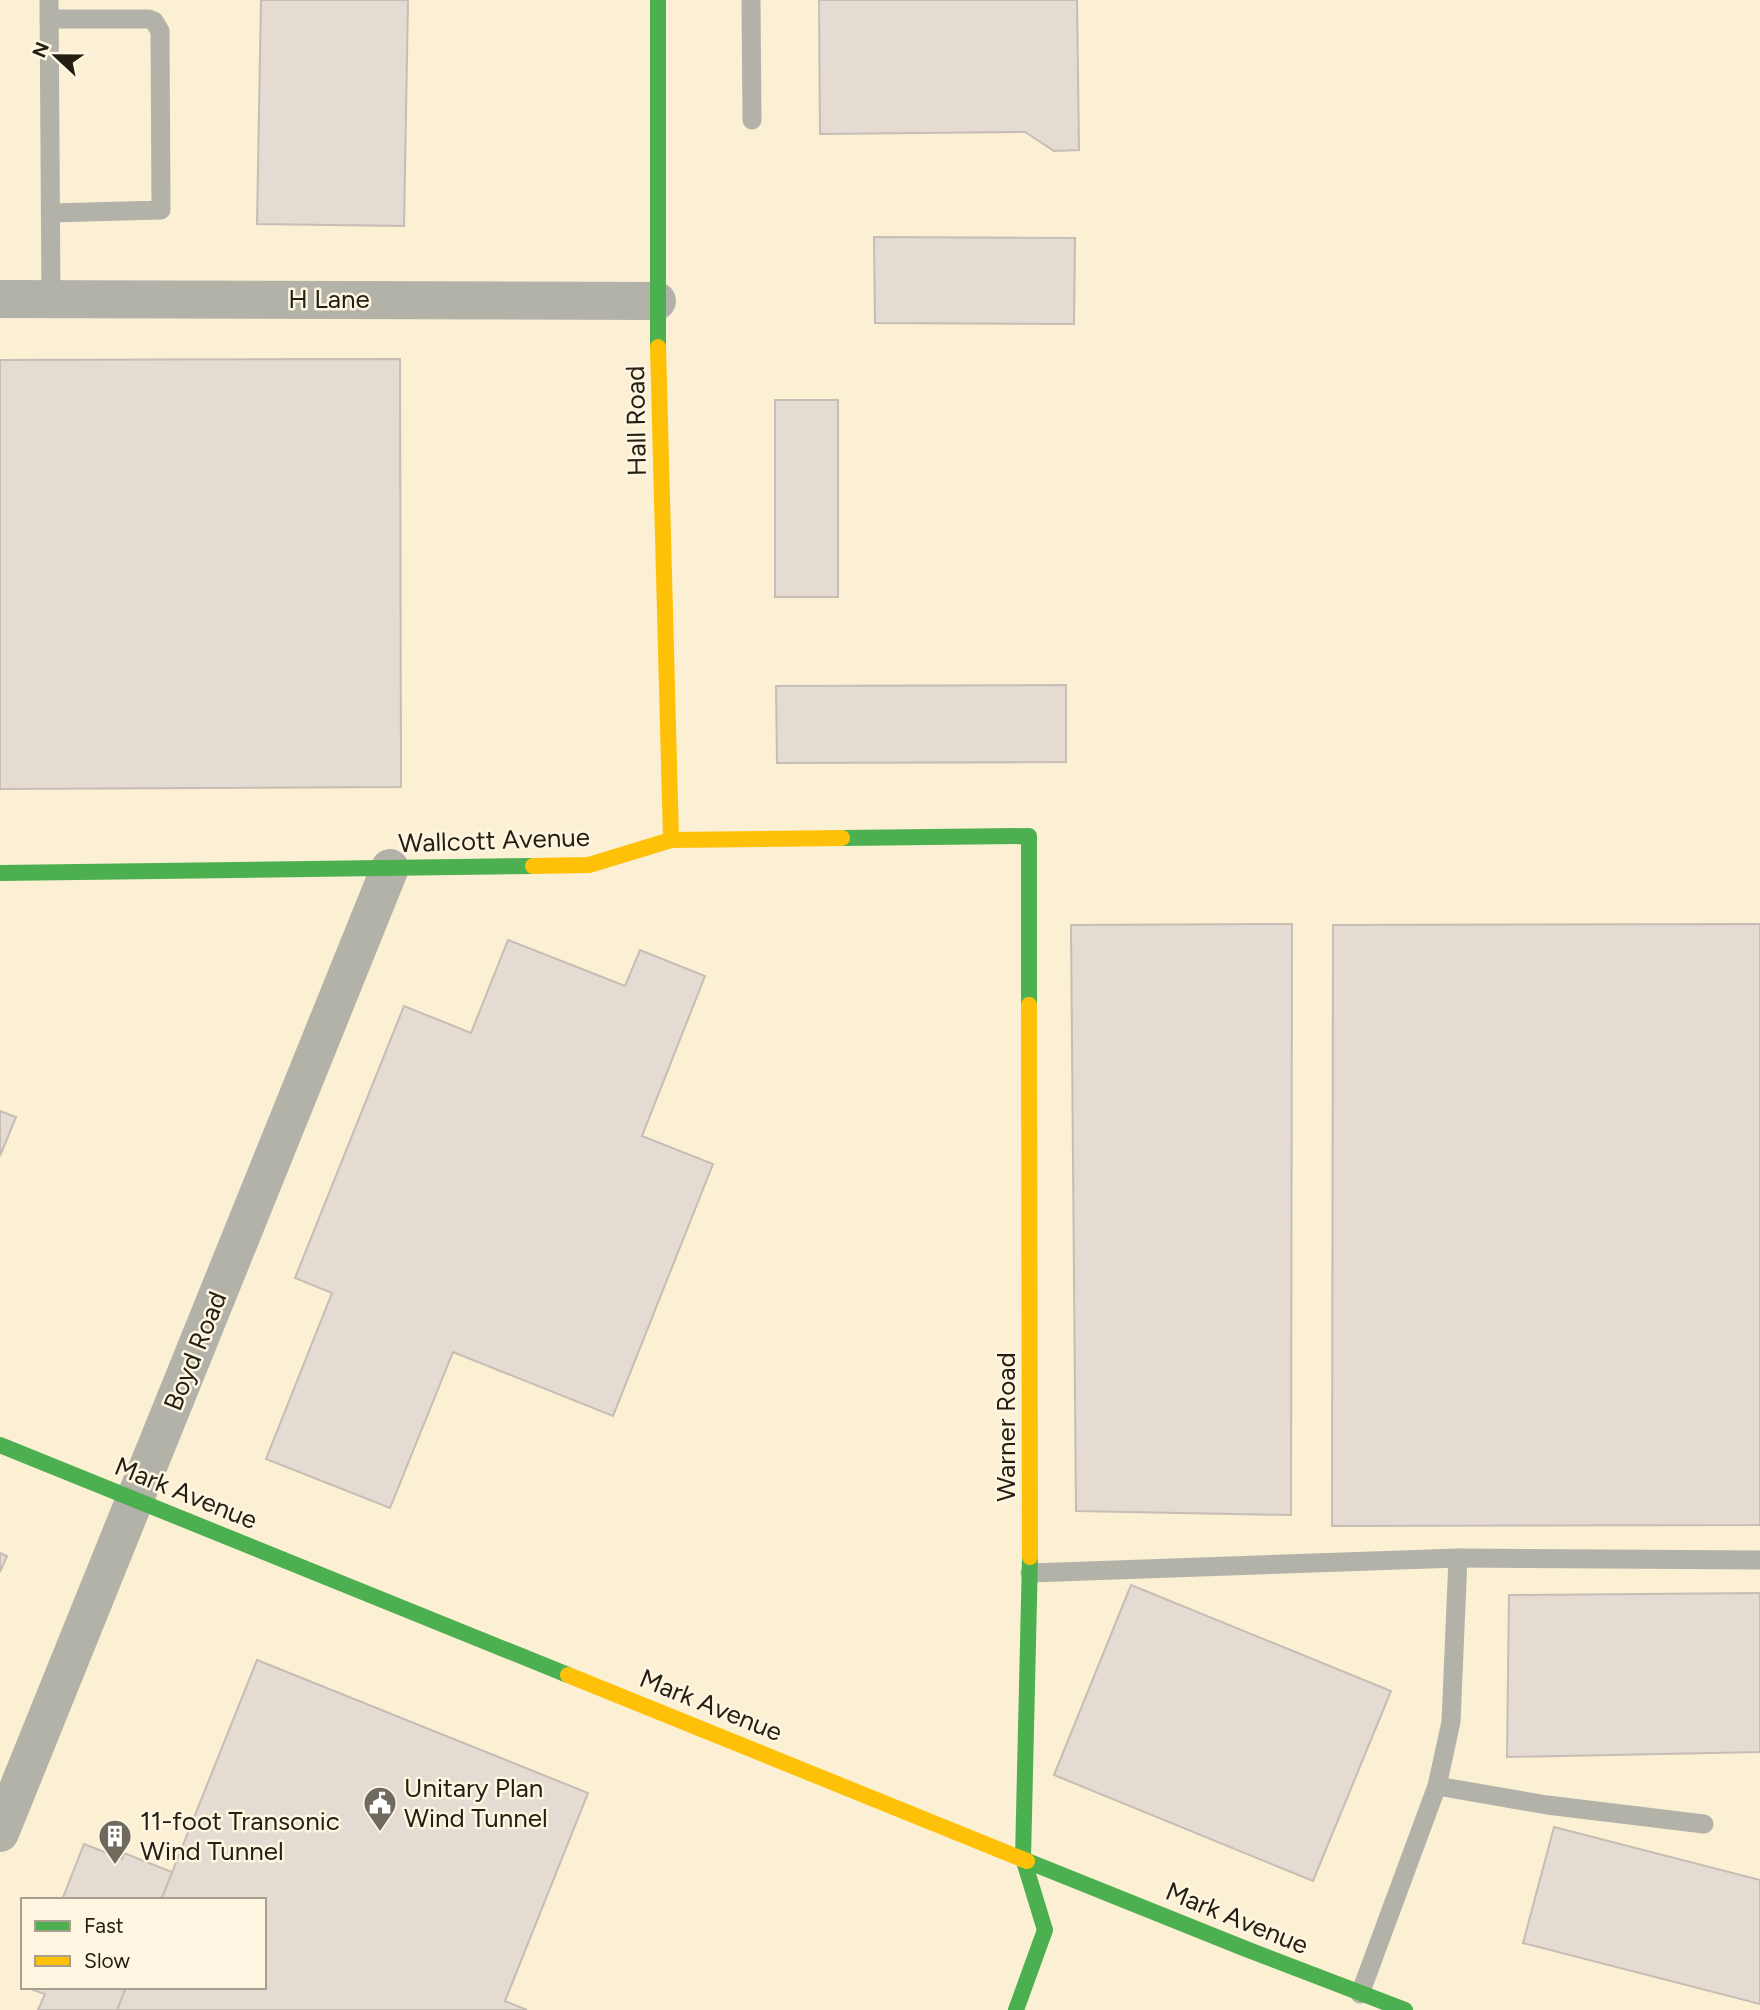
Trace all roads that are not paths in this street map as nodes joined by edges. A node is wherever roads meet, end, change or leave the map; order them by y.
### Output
1 (658, 0) edge
2 (751, 0) edge
3 (49, 10) edge
4 (752, 120) dead end
5 (51, 213) junction
6 (51, 298) junction
7 (0, 299) edge
8 (657, 301) junction
9 (1029, 835) joint
10 (671, 840) junction
11 (390, 868) junction
12 (0, 873) edge
13 (0, 1445) edge
14 (135, 1499) junction
15 (1458, 1558) junction
16 (1760, 1560) edge
17 (1030, 1573) junction
18 (1437, 1786) junction
19 (1704, 1824) dead end
20 (0, 1833) edge
21 (1023, 1858) junction
22 (1360, 1994) junction
23 (1016, 2010) edge
24 (1405, 2010) edge

1 - 8 street, Hall Road
2 - 4 lane
3 - 5 lane
3 - 5 lane
5 - 6 lane
6 - 7 street, H Lane
6 - 8 street, H Lane
8 - 10 street, Hall Road
9 - 10 street, Wallcott Avenue
9 - 17 street, Warner Road
10 - 11 street, Wallcott Avenue
11 - 12 street, Wallcott Avenue
11 - 14 street, Boyd Road
13 - 14 street, Mark Avenue
14 - 20 street, Boyd Road
14 - 21 street, Mark Avenue
15 - 16 lane
15 - 17 lane
15 - 18 lane
17 - 21 street, Warner Road
18 - 19 lane
18 - 22 lane
21 - 22 street, Mark Avenue
21 - 23 street, Warner Road
22 - 24 street, Mark Avenue

